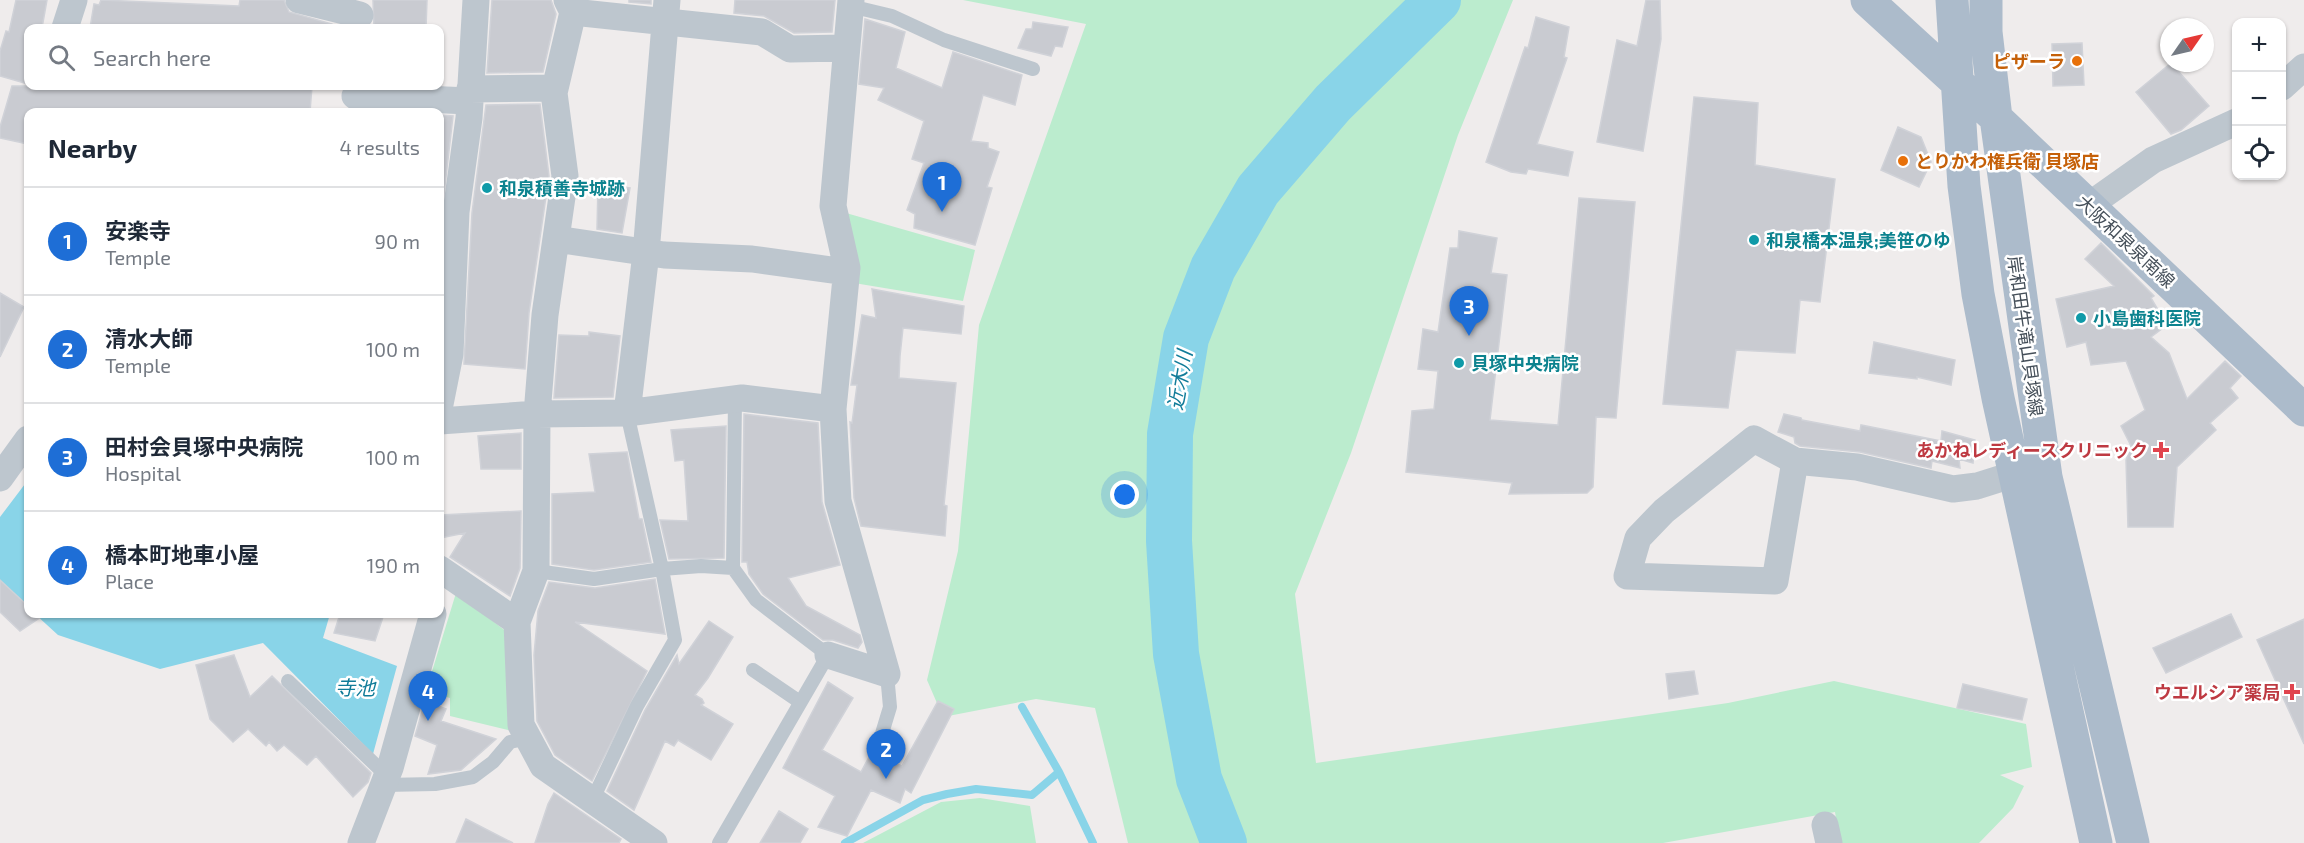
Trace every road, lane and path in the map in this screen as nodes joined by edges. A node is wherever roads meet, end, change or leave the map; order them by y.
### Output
1 (74, 0) edge
2 (299, 0) edge
3 (476, 0) edge
4 (1867, 0) edge
5 (1952, 0) edge
6 (1986, 0) edge
7 (850, 3) edge
8 (570, 6) edge
9 (667, 11) edge
10 (358, 14) edge
11 (66, 24) edge
12 (846, 48) junction
13 (2304, 66) edge
14 (1033, 69) dead end
15 (1955, 81) junction
16 (2286, 83) edge
17 (555, 87) junction
18 (470, 95) junction
19 (353, 98) edge
20 (1996, 118) junction
21 (2232, 124) edge
22 (2088, 206) junction
23 (556, 239) junction
24 (646, 253) junction
25 (846, 272) junction
26 (444, 384) edge
27 (735, 399) junction
28 (833, 409) junction
29 (2304, 410) edge
30 (627, 413) junction
31 (537, 414) junction
32 (444, 421) edge
33 (24, 445) edge
34 (1795, 461) junction
35 (2015, 474) junction
36 (0, 478) edge
37 (733, 568) junction
38 (662, 569) junction
39 (536, 571) junction
40 (444, 580) edge
41 (432, 618) edge
42 (517, 622) junction
43 (828, 655) junction
44 (753, 670) dead end
45 (887, 674) junction
46 (288, 681) dead end
47 (800, 702) junction
48 (528, 738) junction
49 (880, 740) dead end
50 (385, 781) junction
51 (592, 801) junction
52 (361, 843) edge
53 (654, 843) edge
54 (719, 843) edge
55 (2096, 843) edge
56 (2133, 843) edge

1 - 11 street
2 - 10 street
3 - 18 street
4 - 15 main road, 大阪和泉泉南線
5 - 15 main road, 岸和田牛滝山貝塚線
6 - 20 main road, 岸和田牛滝山貝塚線
7 - 12 street
7 - 14 lane
8 - 9 street
8 - 17 street
9 - 12 street
9 - 24 street
12 - 25 street
13 - 16 street
15 - 20 main road, 大阪和泉泉南線
15 - 35 main road, 岸和田牛滝山貝塚線
17 - 18 street
17 - 23 street
18 - 19 street
18 - 26 street
20 - 22 main road, 大阪和泉泉南線
20 - 56 main road, 岸和田牛滝山貝塚線
21 - 22 street
22 - 29 main road, 大阪和泉泉南線
23 - 24 street
23 - 31 street
24 - 25 street
24 - 30 street
25 - 28 street
27 - 28 street
27 - 30 street
27 - 37 lane
28 - 45 street
30 - 31 street
30 - 38 lane
31 - 32 street
31 - 39 street
33 - 36 street
34 - 34 street
34 - 35 street
35 - 55 main road, 岸和田牛滝山貝塚線
37 - 38 lane
37 - 43 lane
38 - 39 lane
38 - 51 lane
39 - 42 street
40 - 42 street
41 - 50 street
42 - 48 street
43 - 45 street
43 - 47 lane
44 - 47 lane
45 - 49 lane
46 - 50 lane
47 - 54 lane
48 - 50 lane
48 - 51 street
50 - 52 street
51 - 53 street

